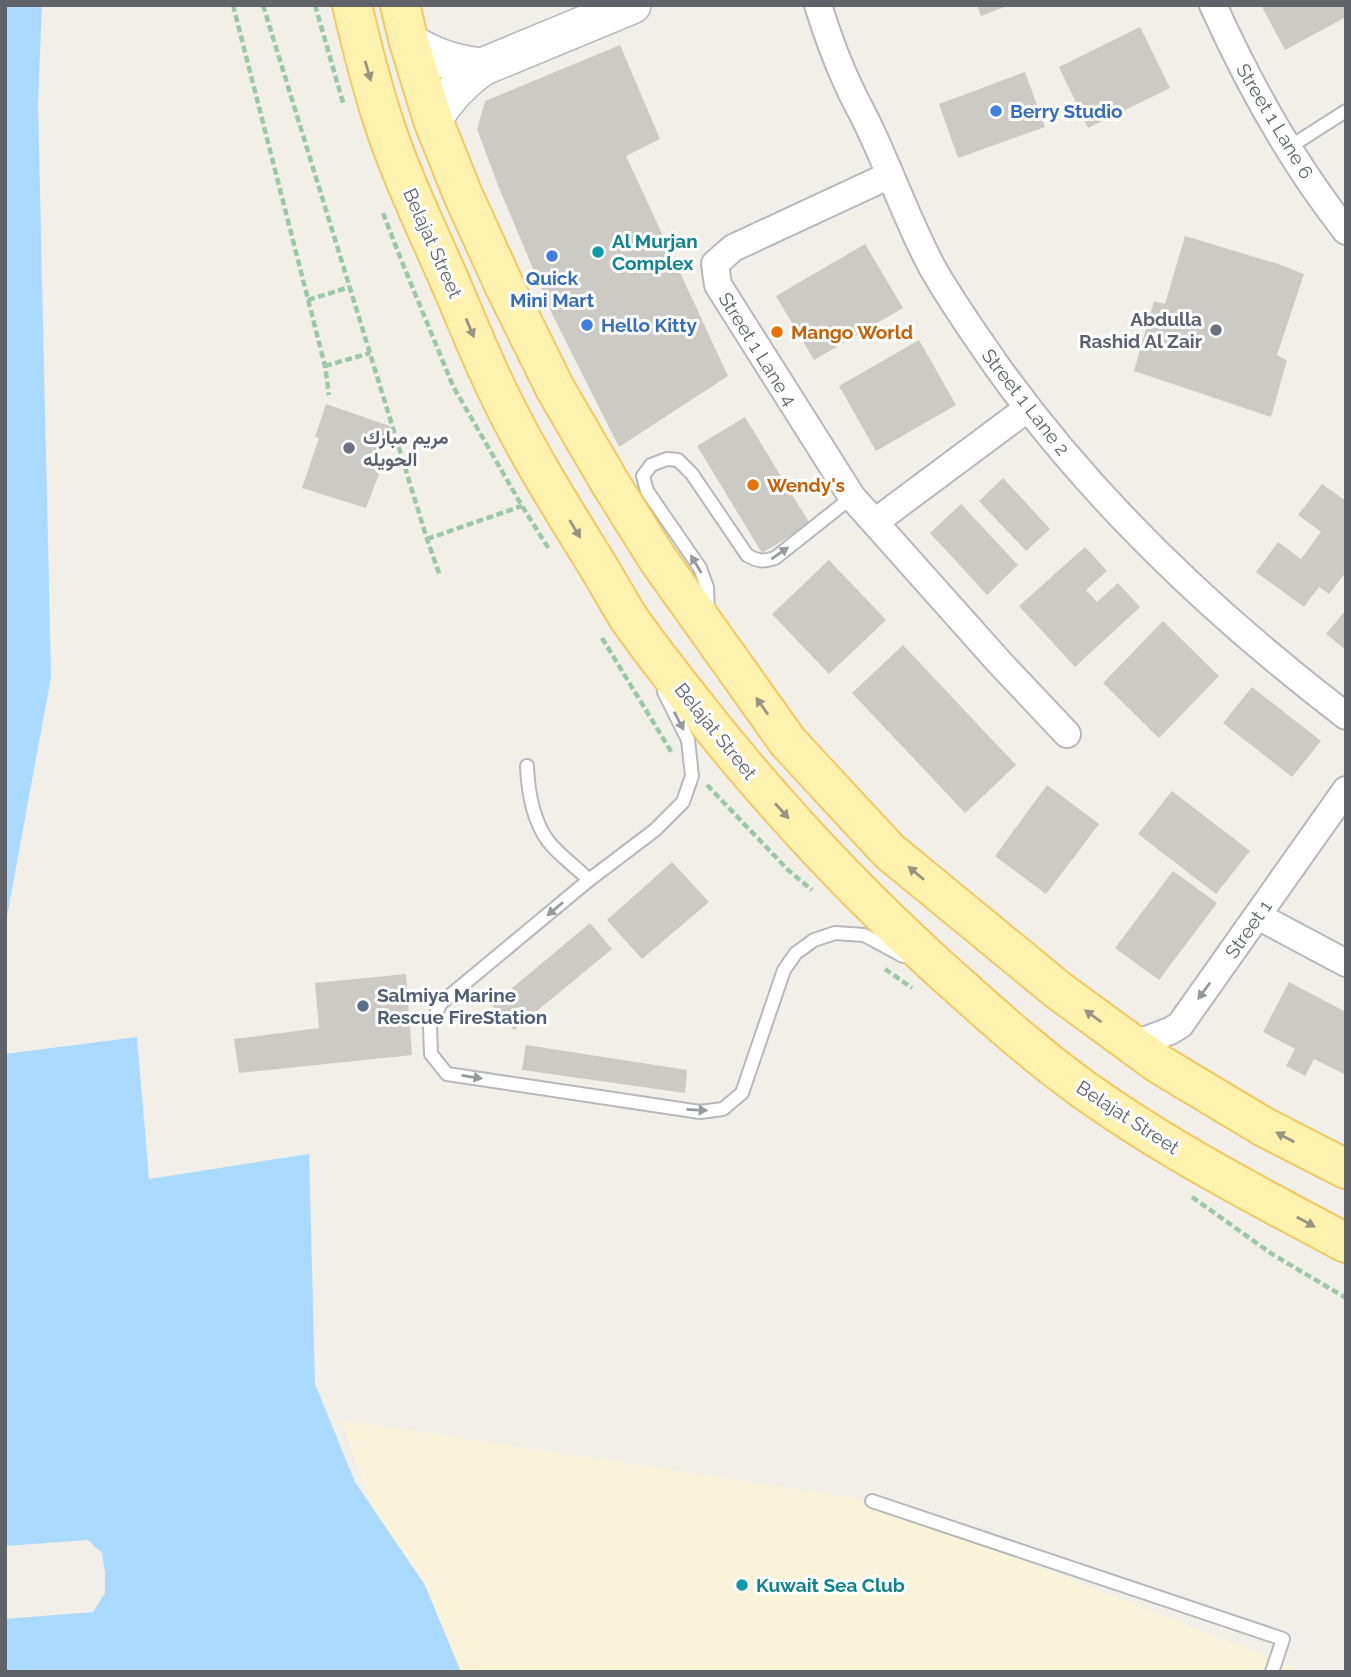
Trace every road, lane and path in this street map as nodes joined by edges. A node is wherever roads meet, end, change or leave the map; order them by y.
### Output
1 (233, 5) edge
2 (263, 5) edge
3 (315, 5) edge
4 (352, 5) edge
5 (400, 5) edge
6 (632, 5) edge
7 (818, 5) edge
8 (1213, 5) edge
9 (409, 42) junction
10 (482, 67) junction
11 (1346, 111) edge
12 (348, 117) dead end
13 (433, 120) junction
14 (1288, 148) junction
15 (890, 176) junction
16 (1346, 231) edge
17 (350, 288) junction
18 (308, 300) junction
19 (370, 353) junction
20 (325, 366) junction
21 (329, 395) dead end
22 (1028, 408) junction
23 (852, 497) junction
24 (522, 506) dead end
25 (875, 522) junction
26 (427, 539) junction
27 (440, 576) dead end
28 (627, 616) junction
29 (708, 630) junction
30 (1346, 716) edge
31 (1067, 734) dead end
32 (527, 766) dead end
33 (1346, 790) edge
34 (589, 880) junction
35 (1258, 916) junction
36 (1346, 963) edge
37 (961, 988) junction
38 (1133, 1045) junction
39 (1346, 1169) edge
40 (1345, 1244) edge
41 (872, 1501) dead end
42 (1272, 1672) edge

1 - 18 path
2 - 17 path
3 - 12 path
4 -> 28 main road, Belajat Street
5 - 9 main road
6 - 10 street
7 - 15 street, Street 1 Lane 2
8 - 14 street, Street 1 Lane 6
9 - 10 street
9 - 13 main road
10 - 13 street
11 - 14 lane
13 - 29 main road
14 - 16 street, Street 1 Lane 6
15 - 22 street, Street 1 Lane 2
15 - 23 street, Street 1 Lane 4
17 - 18 path
17 - 19 path
18 - 20 path
19 - 20 path
19 - 26 path
20 - 21 path
22 - 25 street
22 - 30 street, Street 1 Lane 2
23 - 25 street, Street 1 Lane 4
29 -> 23 lane
24 - 26 path
25 - 31 street, Street 1 Lane 4
26 - 27 path
28 -> 34 lane
28 -> 37 main road, Belajat Street
38 -> 29 main road
32 - 34 lane
33 - 35 street, Street 1
34 -> 37 lane
35 - 36 street
35 -> 38 street, Street 1
37 -> 40 main road, Belajat Street
39 -> 38 main road
41 - 42 lane

